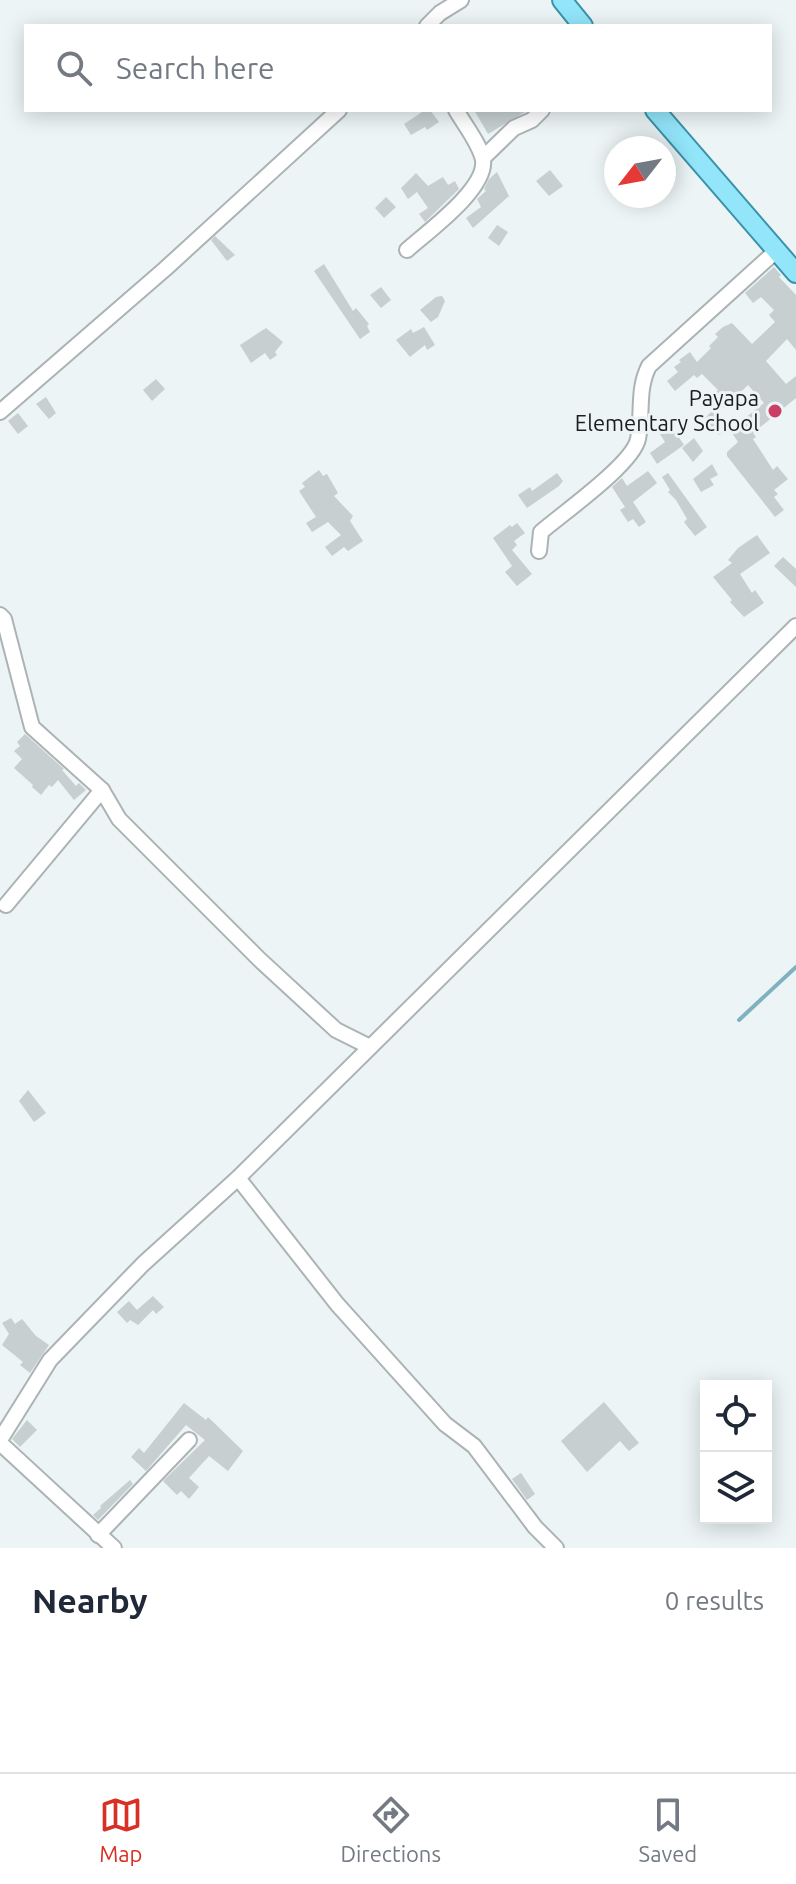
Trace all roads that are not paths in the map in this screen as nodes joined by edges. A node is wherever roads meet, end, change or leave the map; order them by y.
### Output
1 (461, 0) edge
2 (562, 0) edge
3 (429, 24) edge
4 (581, 24) edge
5 (337, 112) edge
6 (457, 112) edge
7 (540, 112) edge
8 (657, 112) edge
9 (483, 158) junction
10 (407, 250) dead end
11 (776, 251) junction
12 (796, 273) edge
13 (0, 412) edge
14 (539, 551) dead end
15 (0, 615) edge
16 (796, 626) edge
17 (102, 790) junction
18 (6, 905) dead end
19 (370, 1047) junction
20 (238, 1178) junction
21 (189, 1440) dead end
22 (0, 1441) edge
23 (98, 1535) junction
24 (114, 1548) edge
25 (556, 1548) edge

1 - 3 street
2 - 4 main road
5 - 13 street
6 - 9 street
7 - 9 street
8 - 11 main road
9 - 10 street
11 - 12 main road
11 - 14 street
15 - 17 street
16 - 19 street
17 - 18 street
17 - 19 street
19 - 20 street
20 - 22 street
20 - 25 street
21 - 23 street
22 - 23 street
23 - 24 street

